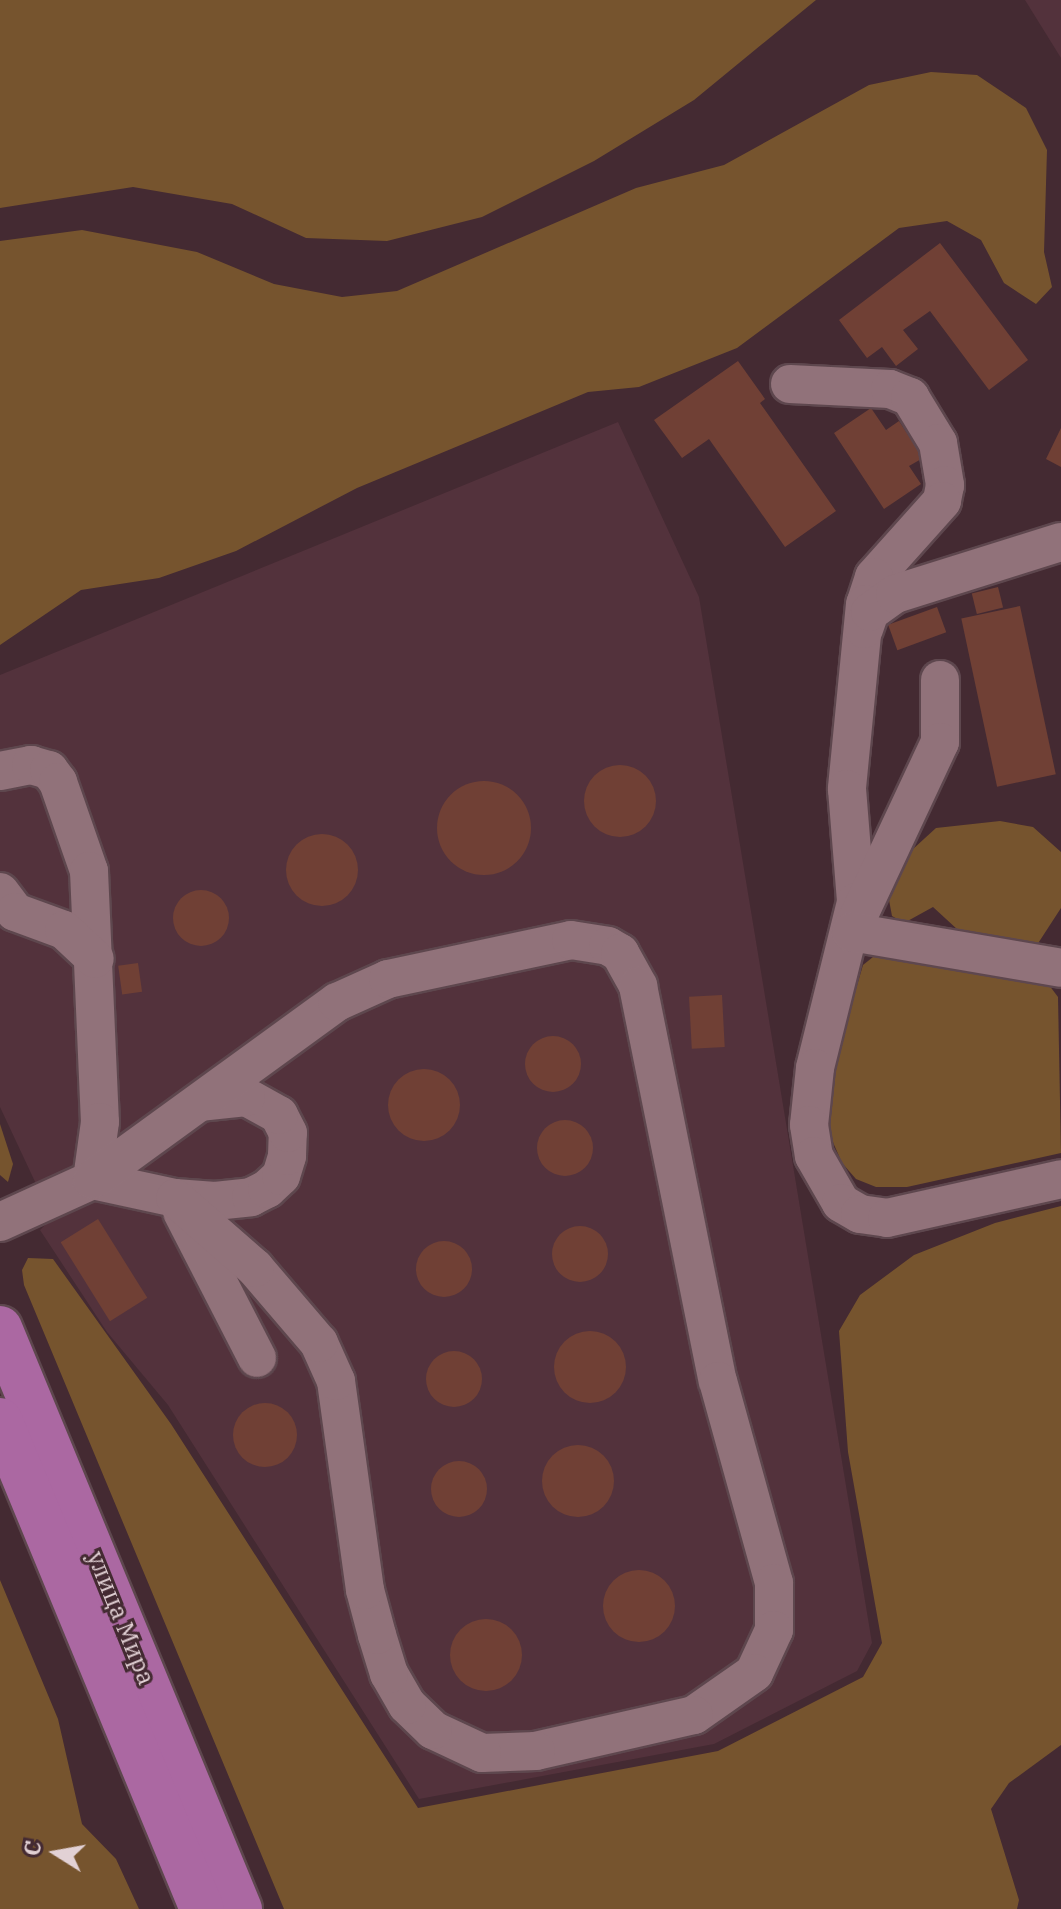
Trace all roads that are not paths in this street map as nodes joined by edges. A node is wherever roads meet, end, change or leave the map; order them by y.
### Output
1 (790, 384) dead end
2 (1061, 542) edge
3 (864, 629) junction
4 (940, 680) dead end
5 (0, 771) edge
6 (0, 892) edge
7 (851, 932) junction
8 (95, 959) junction
9 (1061, 968) edge
10 (201, 1102) junction
11 (1061, 1179) edge
12 (92, 1180) junction
13 (175, 1198) junction
14 (0, 1222) edge
15 (0, 1328) edge
16 (257, 1358) dead end
17 (0, 1420) edge
18 (202, 1909) edge
19 (240, 1909) edge

1 - 3 street
2 - 3 street
3 - 7 street
4 - 7 street
5 - 8 street
6 - 8 street
7 - 9 street
7 - 11 street
8 - 12 street
10 - 12 street
10 - 13 street
10 - 13 street
12 - 13 street
12 - 14 street
13 - 16 street
15 - 19 main road, улица Мира
17 - 18 main road, улица Мира

